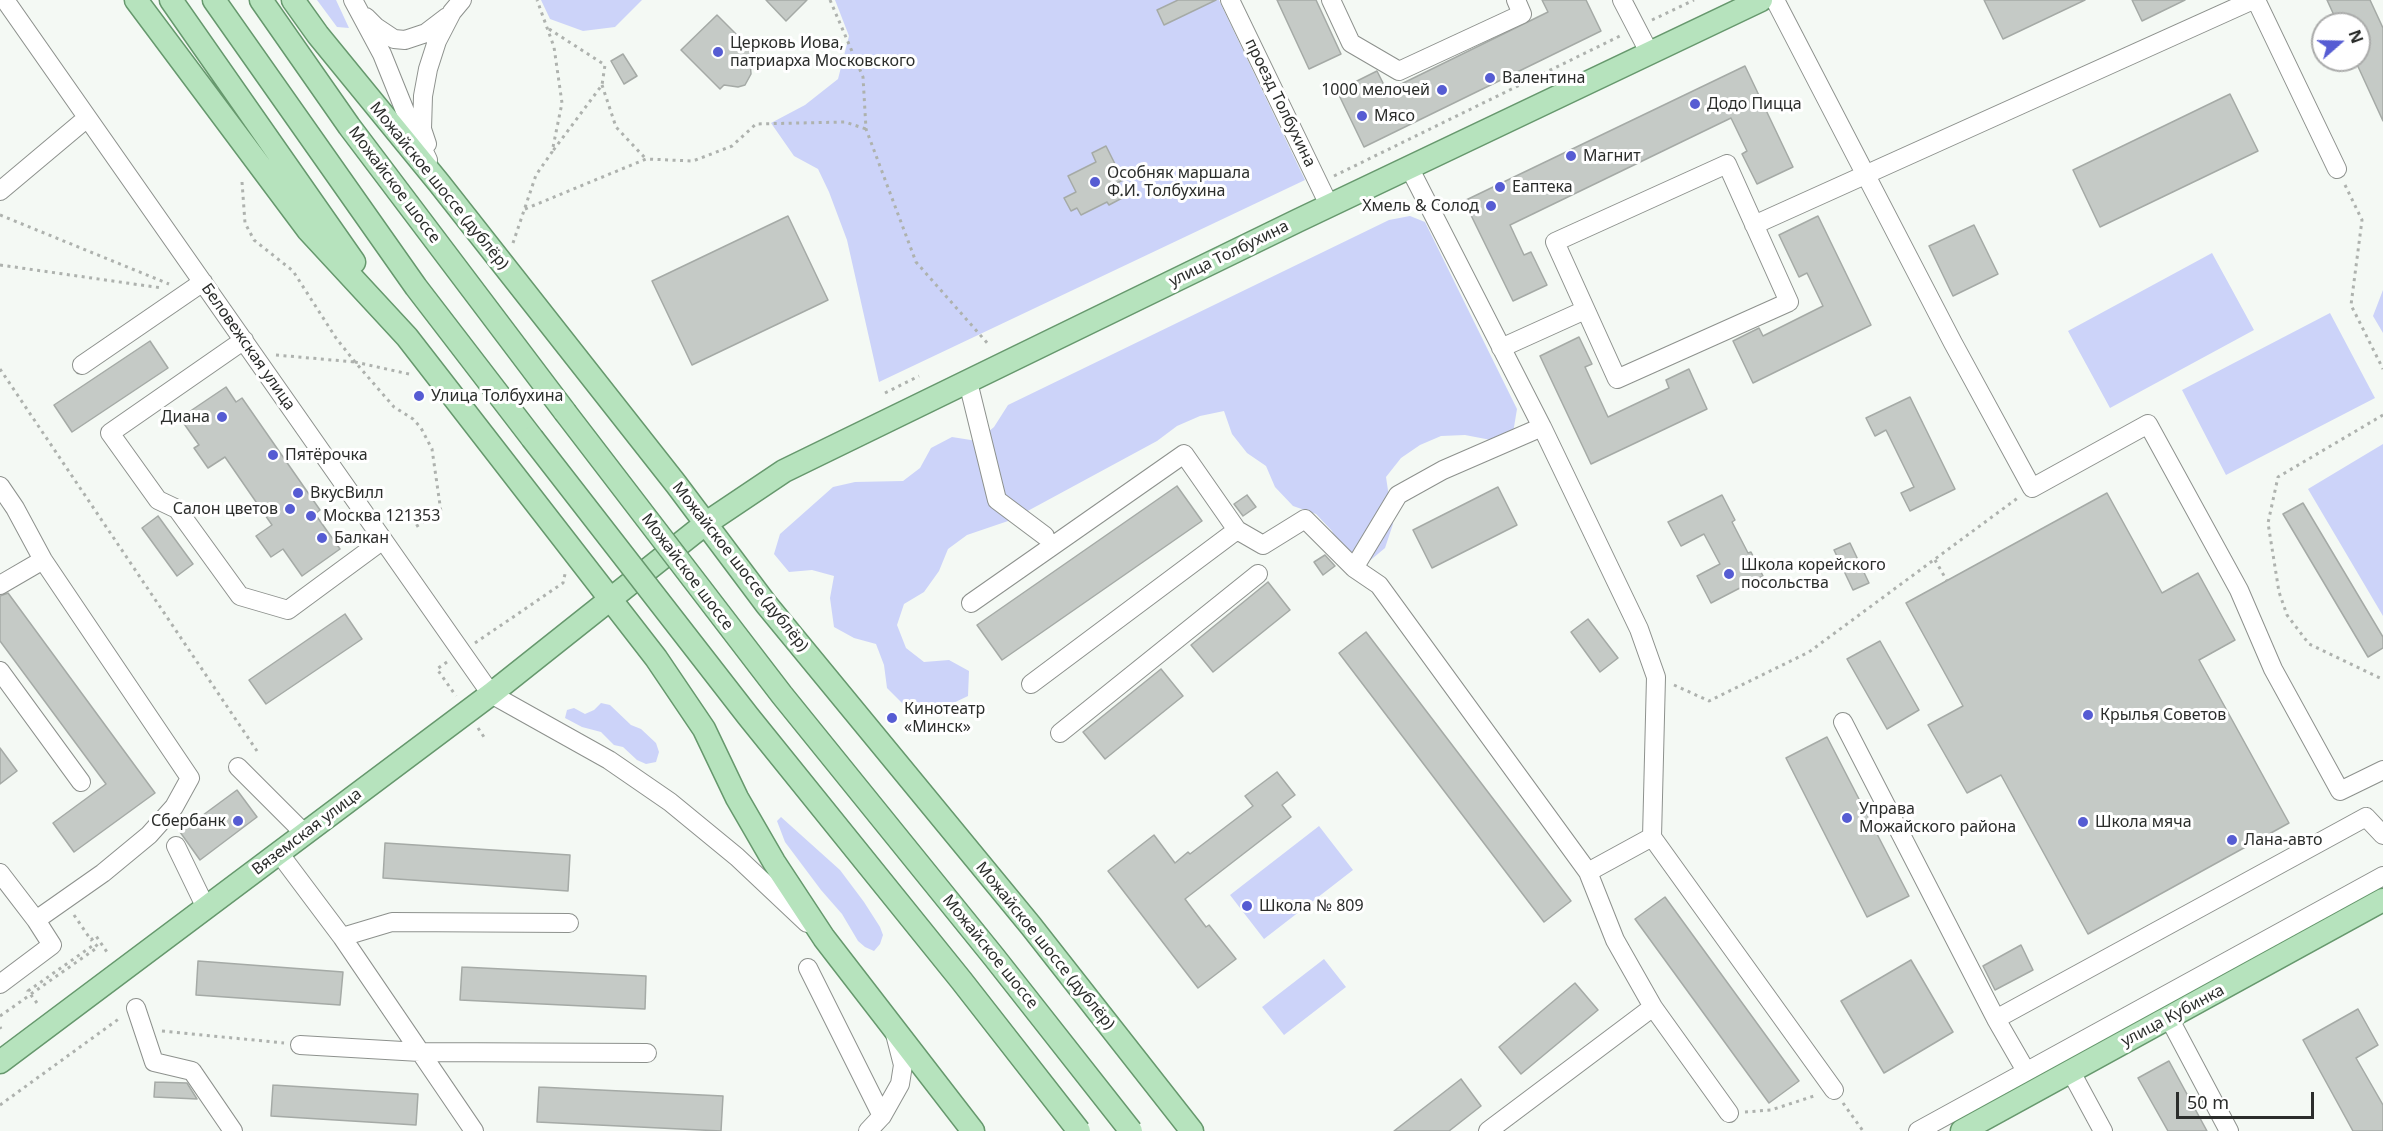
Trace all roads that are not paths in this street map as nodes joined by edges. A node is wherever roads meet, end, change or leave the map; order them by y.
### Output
1 (5, 0) edge
2 (135, 0) edge
3 (171, 0) edge
4 (214, 0) edge
5 (261, 0) edge
6 (293, 0) edge
7 (1230, 0) edge
8 (1331, 0) edge
9 (1515, 0) edge
10 (1622, 0) edge
11 (1761, 0) edge
12 (1775, 0) edge
13 (2254, 0) edge
14 (355, 4) edge
15 (457, 6) edge
16 (1650, 54) junction
17 (87, 118) junction
18 (1410, 169) junction
19 (2337, 169) road end
20 (1866, 174) junction
21 (439, 183) junction
22 (0, 191) edge
23 (1329, 205) junction
24 (1754, 225) junction
25 (196, 287) junction
26 (1585, 309) junction
27 (407, 337) junction
28 (248, 347) junction
29 (1501, 348) junction
30 (82, 365) dead end
31 (968, 382) junction
32 (1542, 427) junction
33 (0, 486) edge
34 (705, 524) junction
35 (1237, 530) junction
36 (1045, 537) dead end
37 (383, 540) junction
38 (42, 560) junction
39 (1354, 567) junction
40 (1258, 574) dead end
41 (0, 585) edge
42 (610, 598) junction
43 (971, 603) dead end
44 (0, 671) edge
45 (1031, 684) dead end
46 (491, 694) junction
47 (1843, 722) dead end
48 (1060, 733) dead end
49 (238, 767) dead end
50 (2383, 770) edge
51 (81, 782) dead end
52 (305, 834) junction
53 (2383, 835) edge
54 (1652, 837) junction
55 (176, 846) dead end
56 (279, 853) junction
57 (1588, 872) junction
58 (0, 873) edge
59 (2383, 876) edge
60 (2383, 900) edge
61 (206, 908) junction
62 (36, 920) junction
63 (569, 923) dead end
64 (342, 937) junction
65 (824, 938) junction
66 (808, 968) dead end
67 (0, 984) edge
68 (1653, 1007) junction
69 (130, 1011) road end
70 (2169, 1018) junction
71 (1996, 1019) junction
72 (893, 1029) junction
73 (300, 1045) road end
74 (420, 1052) junction
75 (647, 1053) dead end
76 (0, 1062) edge
77 (2070, 1070) junction
78 (2026, 1071) junction
79 (1834, 1090) road end
80 (1730, 1113) road end
81 (882, 1116) junction
82 (233, 1131) edge
83 (474, 1131) edge
84 (868, 1131) edge
85 (973, 1131) edge
86 (1079, 1131) edge
87 (1131, 1131) edge
88 (1192, 1131) edge
89 (1488, 1131) edge
90 (1918, 1131) edge
91 (1962, 1131) edge
92 (2103, 1131) edge
93 (2229, 1131) edge

1 - 17 street, Беловежская улица
2 - 27 main road
3 - 27 main road
4 - 86 main road, bridge
5 - 87 main road, Можайское шоссе, bridge
6 - 21 main road, Можайское шоссе (дублёр)
7 - 23 street, проезд Толбухина
8 - 9 street
10 - 16 street
11 - 16 main road, улица Толбухина
12 - 20 street
13 - 19 street
13 - 20 street
14 - 15 street
14 - 21 street
15 - 21 street
16 - 18 main road, улица Толбухина
17 - 22 street
17 - 25 street, Беловежская улица
18 - 23 main road, улица Толбухина
18 - 29 street
20 - 24 street
20 - 50 street
21 - 34 main road, Можайское шоссе (дублёр)
23 - 31 main road, улица Толбухина
24 - 26 street
24 - 26 street
25 - 28 street, Беловежская улица
25 - 30 street
26 - 29 street
27 - 42 main road
28 - 37 street, Беловежская улица
28 - 37 street
29 - 32 street
31 - 34 main road, улица Толбухина
31 - 36 street
32 - 39 street
32 - 54 street
33 - 38 street
34 - 42 main road, улица Толбухина
34 - 88 main road, Можайское шоссе (дублёр)
35 - 39 street
35 - 43 street
35 - 45 street
37 - 46 street, Беловежская улица
38 - 41 street
38 - 62 street
39 - 57 street
40 - 48 street
42 - 46 main road, Вяземская улица
42 - 65 main road
44 - 51 street
46 - 52 main road, Вяземская улица
46 - 65 street
47 - 71 street
49 - 52 street
52 - 56 main road, Вяземская улица
53 - 71 street
54 - 57 street
54 - 79 street
55 - 61 street
56 - 61 main road, Вяземская улица
56 - 64 street
57 - 68 street
58 - 62 street
59 - 78 street
60 - 70 main road, улица Кубинка
61 - 76 main road, Вяземская улица
62 - 67 street
63 - 64 street
64 - 74 street
65 - 72 main road
66 - 81 street
68 - 80 street
68 - 89 street
69 - 82 street
70 - 77 main road, улица Кубинка
70 - 93 street
71 - 78 street
72 - 81 street
72 - 85 main road
73 - 74 street
74 - 75 street
74 - 83 street
77 - 91 main road, улица Кубинка
77 - 92 street
78 - 90 street
81 - 84 street

